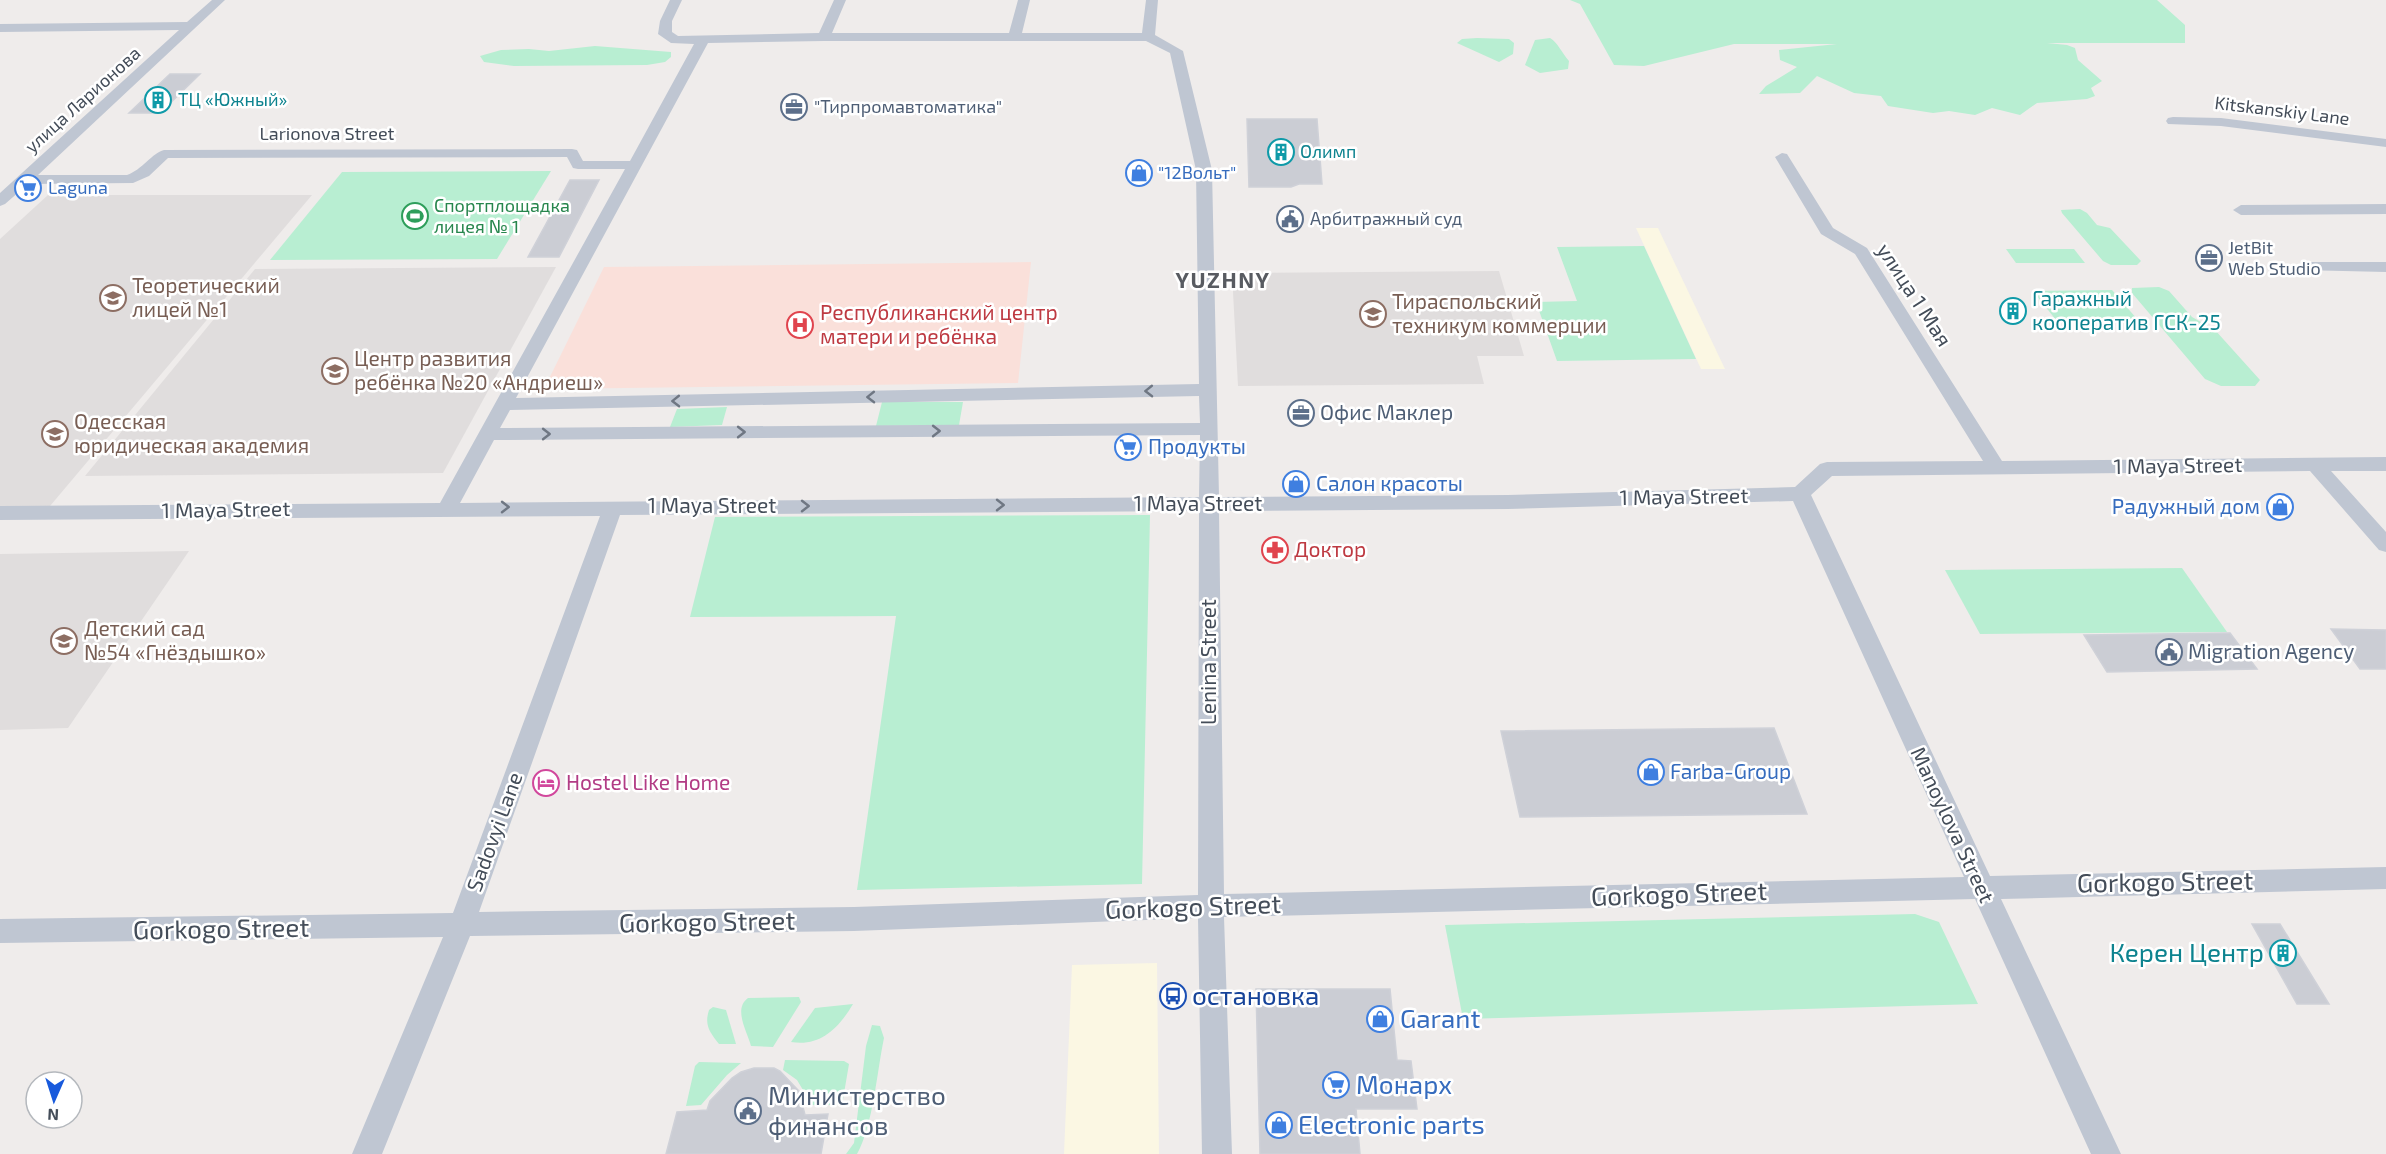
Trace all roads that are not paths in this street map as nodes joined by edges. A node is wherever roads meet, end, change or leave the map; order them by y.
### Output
1 (219, 0) edge
2 (676, 0) edge
3 (840, 0) edge
4 (1024, 0) edge
5 (1152, 0) edge
6 (190, 26) junction
7 (0, 27) edge
8 (824, 37) junction
9 (1014, 37) junction
10 (1148, 37) junction
11 (703, 40) junction
12 (2174, 121) dead end
13 (2386, 143) edge
14 (1782, 157) dead end
15 (633, 165) junction
16 (23, 179) junction
17 (0, 201) edge
18 (2386, 209) edge
19 (2241, 210) dead end
20 (2306, 267) dead end
21 (2386, 267) edge
22 (1208, 390) junction
23 (504, 404) junction
24 (1209, 429) junction
25 (487, 434) junction
26 (2386, 464) edge
27 (2315, 465) junction
28 (1997, 468) junction
29 (1800, 494) junction
30 (1209, 504) junction
31 (613, 507) junction
32 (447, 508) junction
33 (0, 513) edge
34 (2386, 545) edge
35 (2386, 878) edge
36 (1981, 886) junction
37 (1211, 906) junction
38 (461, 926) junction
39 (0, 931) edge
40 (367, 1154) edge
41 (1217, 1154) edge
42 (2106, 1154) edge

1 - 6 street, улица Ларионова
2 - 11 street
3 - 8 street
4 - 9 street
5 - 10 street
6 - 7 street, улица Ларионова
6 - 16 street, улица Ларионова
8 - 9 street
8 - 11 street
9 - 10 street
10 - 22 street, Lenina Street
11 - 15 street
12 - 13 street, Kitskanskiy Lane
14 - 28 street, улица 1 Мая
15 - 16 street, Larionova Street
15 - 23 street
16 - 17 street, улица Ларионова
18 - 19 street
20 - 21 street
22 -> 23 street
22 - 24 street, Lenina Street
23 - 25 street
25 -> 24 street
24 - 30 street, Lenina Street
25 - 32 street
26 - 27 street, 1 Maya Street
27 - 28 street, 1 Maya Street
27 - 34 street
28 - 29 street, 1 Maya Street
29 - 30 street, 1 Maya Street
29 - 36 street, Manoylova Street
31 -> 30 street, 1 Maya Street
30 - 37 street, Lenina Street
32 -> 31 street, 1 Maya Street
31 - 38 street, Sadovyi Lane
32 - 33 street, 1 Maya Street
35 - 36 street, Gorkogo Street
36 - 37 street, Gorkogo Street
36 - 42 street, Manoylova Street
37 - 38 street, Gorkogo Street
37 - 41 street, Lenina Street
38 - 39 street, Gorkogo Street
38 - 40 street, Sadovyi Lane

